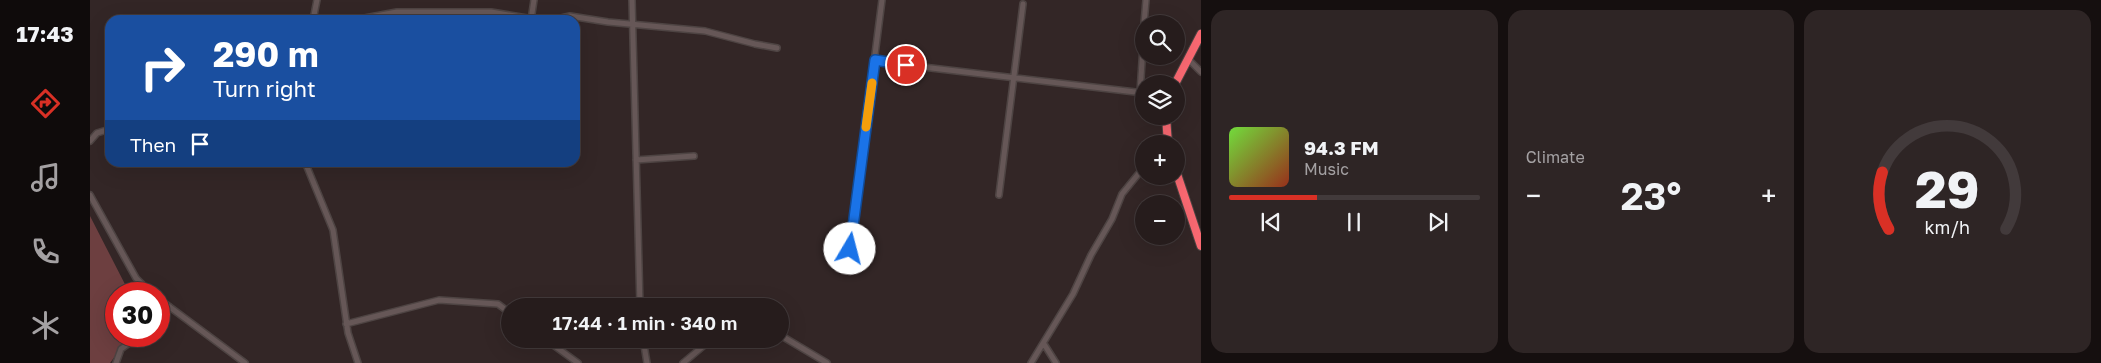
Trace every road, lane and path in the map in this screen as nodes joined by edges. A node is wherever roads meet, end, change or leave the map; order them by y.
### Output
1 (317, 0) edge
2 (534, 0) edge
3 (632, 0) edge
4 (882, 0) edge
5 (1146, 0) edge
6 (1023, 4) dead end
7 (314, 15) edge
8 (381, 15) edge
9 (507, 15) edge
10 (532, 15) edge
11 (1145, 15) edge
12 (580, 17) edge
13 (633, 24) junction
14 (1201, 34) edge
15 (777, 48) dead end
16 (1188, 59) junction
17 (875, 60) junction
18 (1201, 72) edge
19 (1180, 75) edge
20 (1014, 78) junction
21 (1135, 92) edge
22 (105, 131) edge
23 (90, 141) edge
24 (694, 156) dead end
25 (636, 160) junction
26 (307, 167) edge
27 (1135, 178) edge
28 (1181, 185) edge
29 (999, 195) dead end
30 (90, 196) edge
31 (1201, 246) edge
32 (850, 249) dead end
33 (140, 282) edge
34 (640, 298) edge
35 (501, 306) edge
36 (170, 307) edge
37 (346, 324) junction
38 (789, 340) edge
39 (1044, 344) junction
40 (123, 347) edge
41 (557, 348) edge
42 (644, 348) edge
43 (700, 348) edge
44 (116, 363) edge
45 (245, 363) edge
46 (358, 363) edge
47 (578, 363) edge
48 (647, 363) edge
49 (683, 363) edge
50 (827, 363) edge
51 (1030, 363) edge
52 (1056, 363) edge

1 - 7 street
2 - 10 street
3 - 13 street
4 - 17 street
5 - 11 street
6 - 20 street
8 - 9 street
12 - 13 street
13 - 15 street
13 - 25 street
14 - 16 highway
16 - 18 street
16 - 19 highway
17 - 20 street
17 - 32 street
20 - 21 street
20 - 29 street
22 - 23 street
24 - 25 street
25 - 34 street
26 - 37 street
27 - 39 street
28 - 31 highway
30 - 33 street
35 - 37 street
36 - 45 street
37 - 46 street
38 - 50 street
39 - 51 street
39 - 52 street
40 - 44 street
41 - 47 street
42 - 48 street
43 - 49 street

